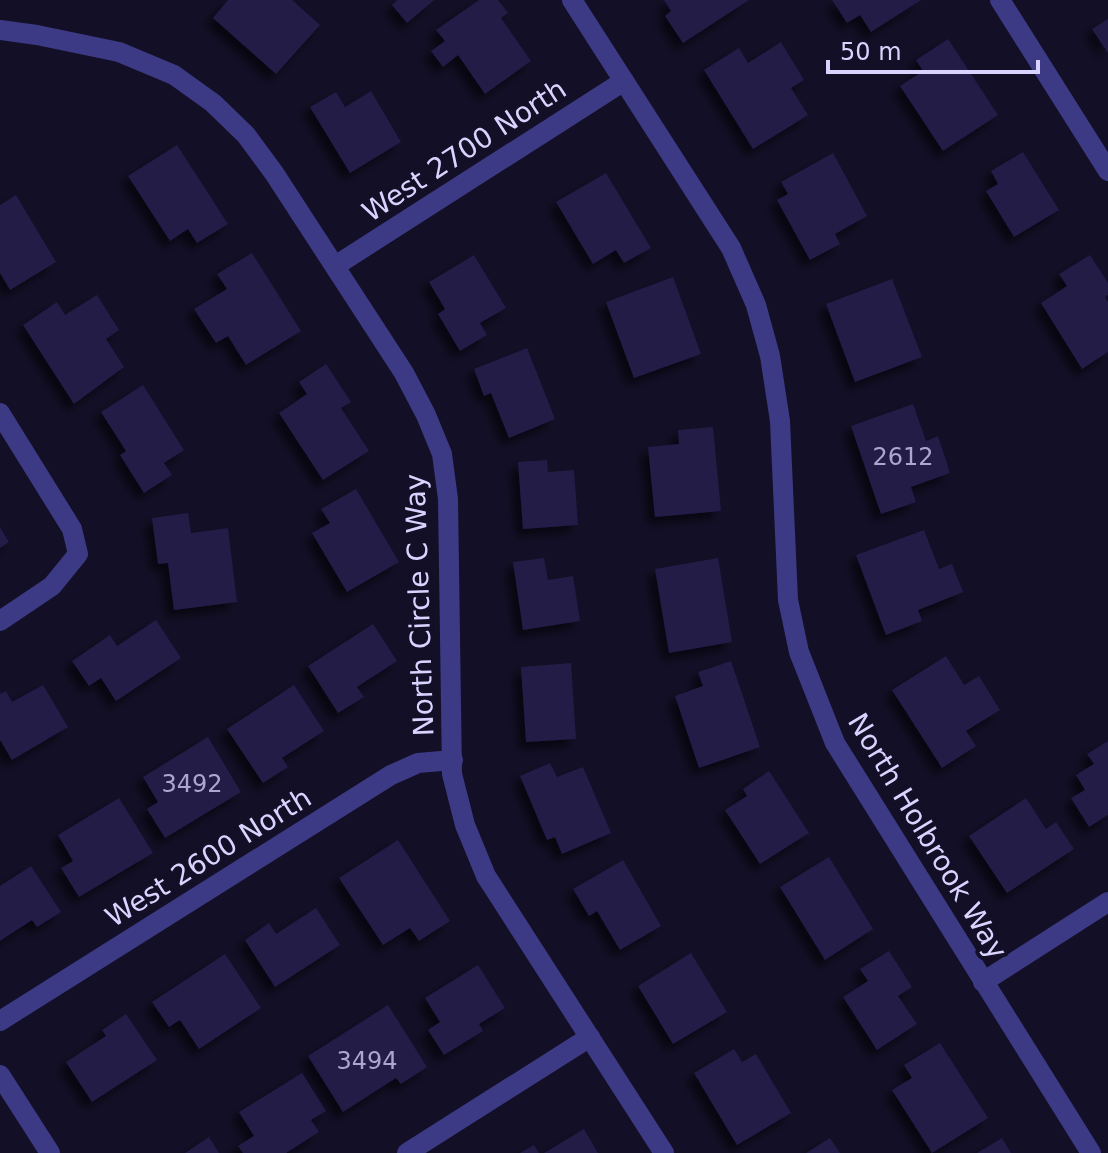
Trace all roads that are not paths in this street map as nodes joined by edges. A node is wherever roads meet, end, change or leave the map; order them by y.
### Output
1 (572, 0) edge
2 (1000, 0) edge
3 (0, 30) edge
4 (624, 81) junction
5 (1108, 171) edge
6 (335, 266) junction
7 (0, 413) edge
8 (0, 621) edge
9 (453, 760) junction
10 (1108, 902) edge
11 (983, 982) junction
12 (0, 1021) edge
13 (590, 1037) junction
14 (0, 1075) edge
15 (50, 1153) edge
16 (407, 1153) edge
17 (664, 1153) edge
18 (1091, 1153) edge

1 - 4 street, North Holbrook Way
2 - 5 street
3 - 6 street, North Circle C Way
4 - 6 street, West 2700 North
4 - 11 street, North Holbrook Way
6 - 9 street, North Circle C Way
7 - 8 street
9 - 12 street, West 2600 North
9 - 13 street, North Circle C Way
10 - 11 street
11 - 18 street, North Holbrook Way
13 - 16 street
13 - 17 street, North Circle C Way
14 - 15 street

